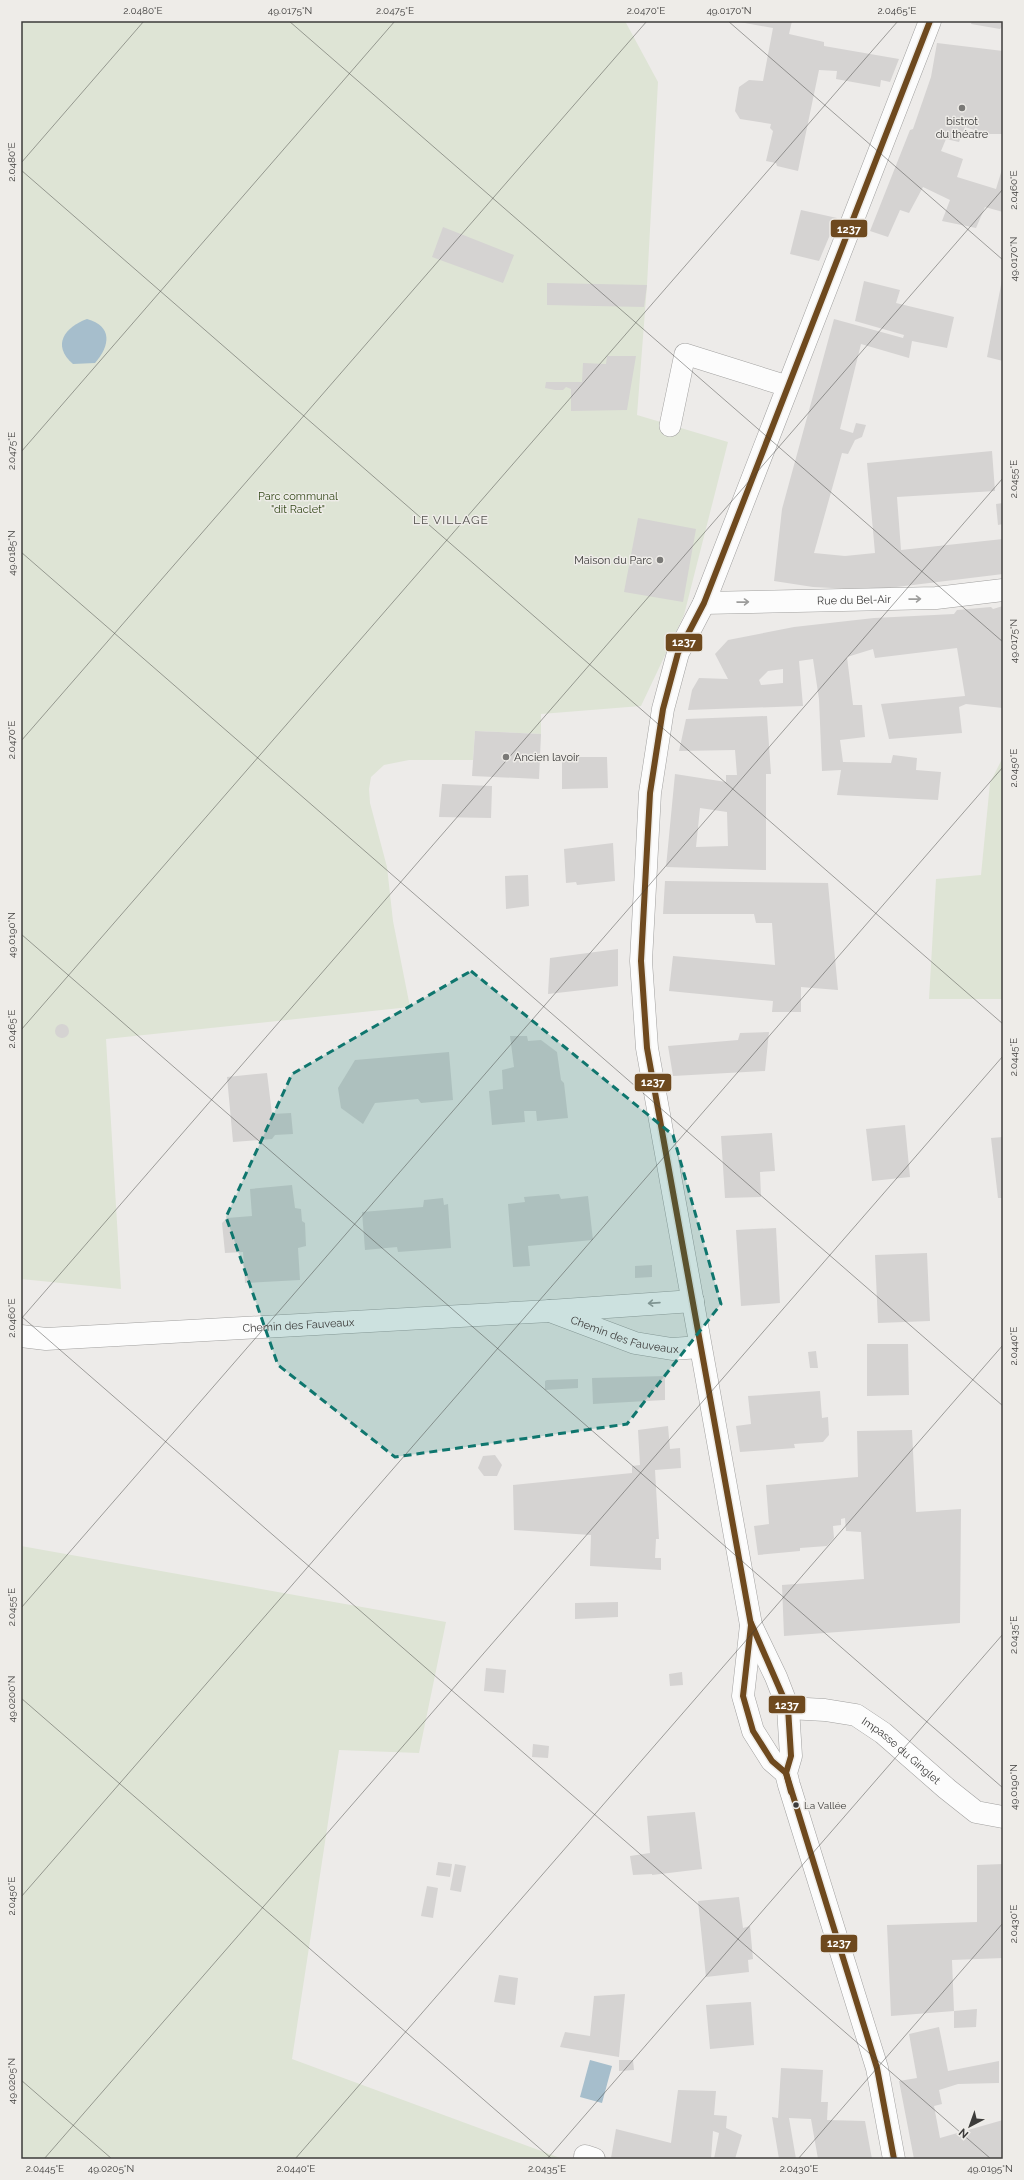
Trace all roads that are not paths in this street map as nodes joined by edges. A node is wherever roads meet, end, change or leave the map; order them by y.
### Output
1 (930, 21) edge
2 (787, 386) junction
3 (670, 426) dead end
4 (1003, 590) edge
5 (704, 603) junction
6 (693, 1301) junction
7 (550, 1311) junction
8 (21, 1336) edge
9 (46, 1339) junction
10 (700, 1347) junction
11 (21, 1350) edge
12 (751, 1625) junction
13 (788, 1708) junction
14 (786, 1773) junction
15 (1003, 1817) edge
16 (894, 2159) edge

1 - 2 street
2 - 3 lane
2 - 5 street
5 -> 4 street, Rue du Bel-Air
5 - 6 street
6 -> 7 street, Chemin des Fauveaux
6 - 10 street
7 - 9 street, Chemin des Fauveaux
7 - 10 street, Chemin des Fauveaux
8 - 9 street, Chemin des Fauveaux
9 - 11 street, Chemin des Fauveaux
10 - 12 street
12 - 13 street
12 - 14 street
13 - 14 street
13 - 15 street, Impasse du Ginglet
14 - 16 street

